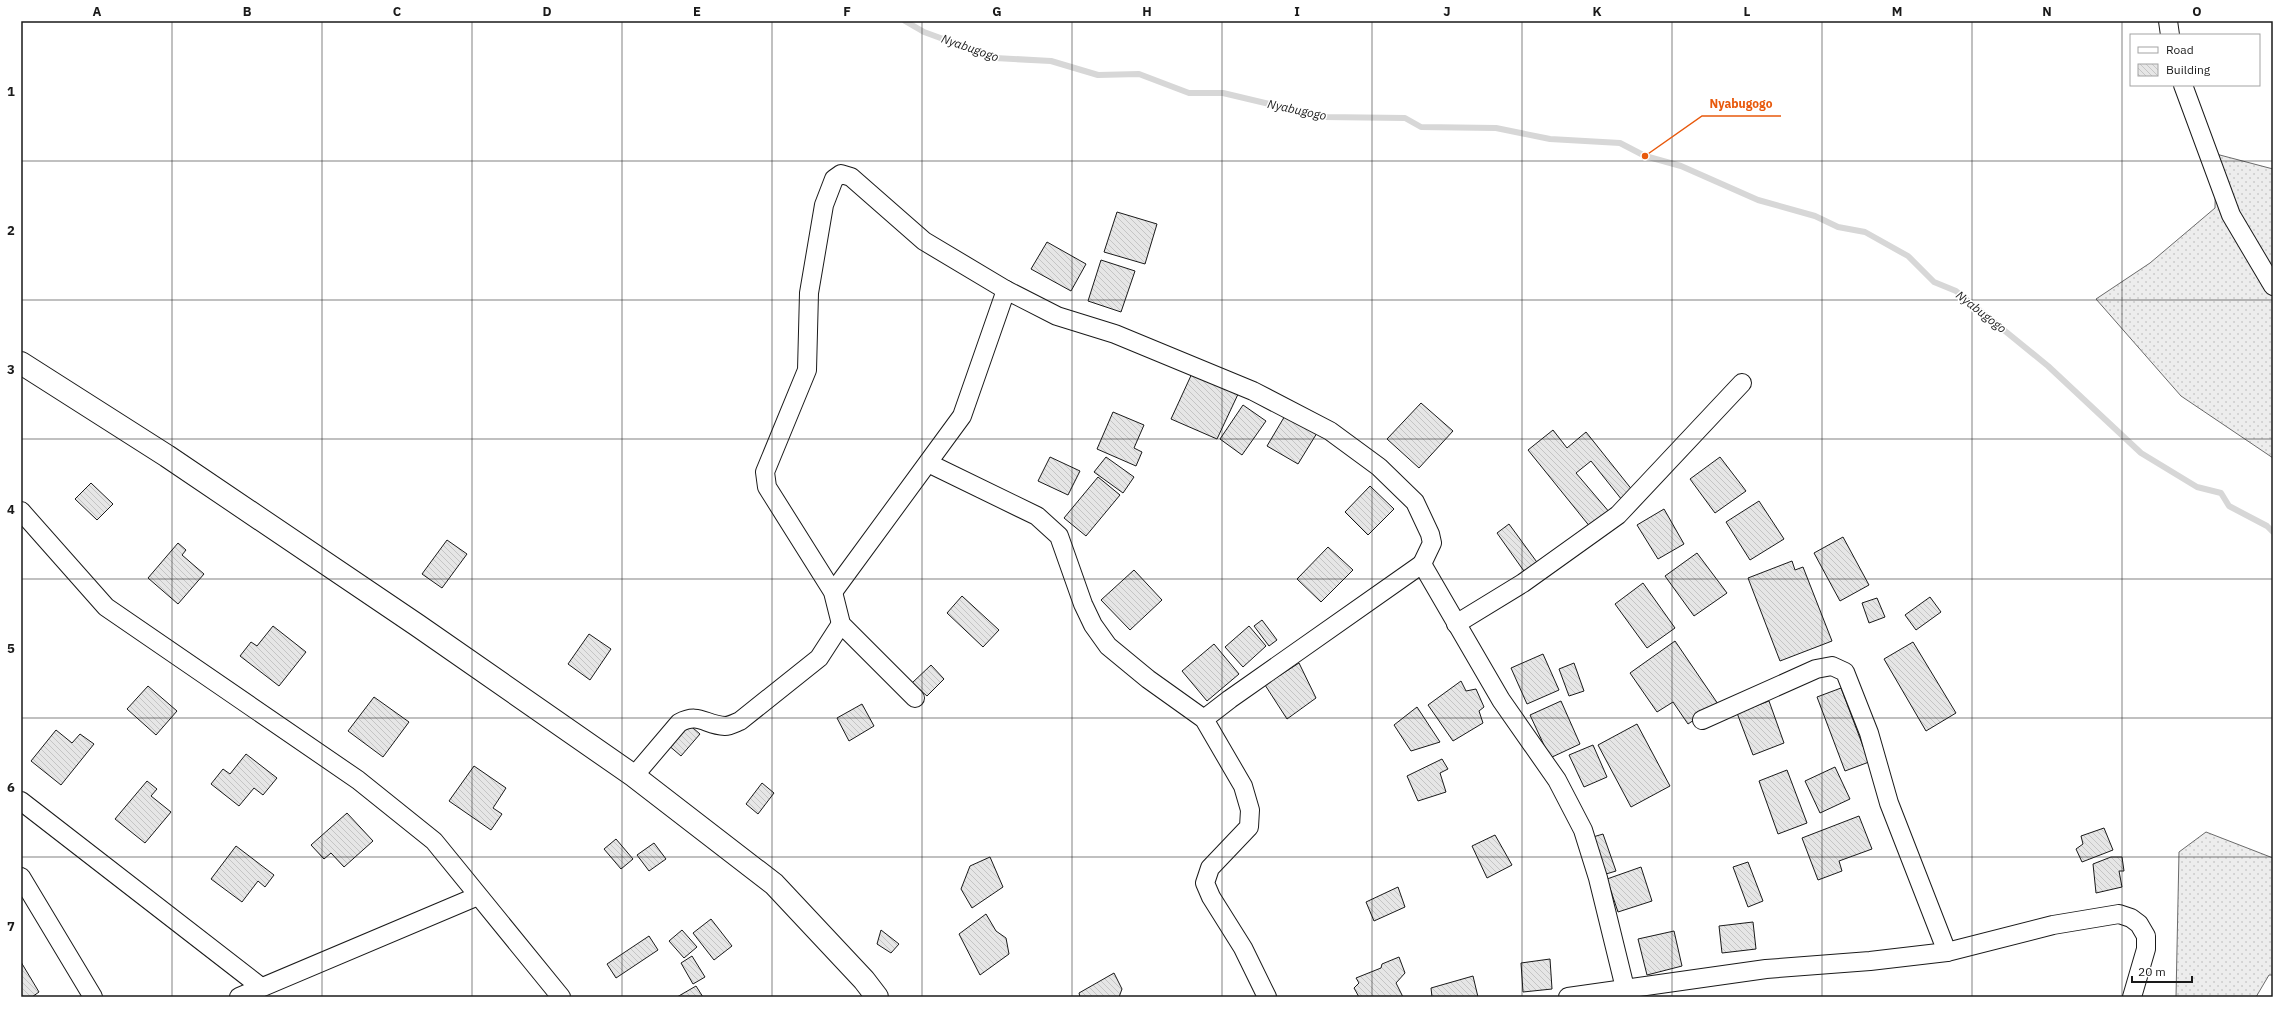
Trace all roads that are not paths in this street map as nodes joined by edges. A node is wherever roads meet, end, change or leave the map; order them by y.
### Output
1 (2168, 21) edge
2 (2170, 34) edge
3 (2183, 86) edge
4 (2273, 286) edge
5 (1006, 290) junction
6 (21, 363) edge
7 (1742, 383) dead end
8 (928, 463) junction
9 (21, 511) edge
10 (1422, 564) junction
11 (833, 592) junction
12 (841, 624) junction
13 (1456, 624) junction
14 (915, 698) dead end
15 (1204, 719) junction
16 (1702, 720) dead end
17 (634, 776) junction
18 (21, 801) edge
19 (21, 877) edge
20 (478, 896) junction
21 (1947, 952) junction
22 (261, 987) junction
23 (1625, 988) junction
24 (93, 997) edge
25 (239, 997) edge
26 (561, 997) edge
27 (877, 997) edge
28 (1267, 997) edge
29 (1568, 997) edge
30 (2132, 997) edge

1 - 2 street
3 - 4 street
5 - 8 street
5 - 10 street
5 - 11 street
6 - 17 main road
7 - 13 street
8 - 11 street
8 - 15 street
9 - 20 street
10 - 13 street
10 - 15 street
11 - 12 street
12 - 14 street
12 - 17 street
13 - 23 street
15 - 28 street
16 - 21 street
17 - 27 main road
18 - 22 street
19 - 24 street
20 - 22 street
20 - 26 street
21 - 23 street
21 - 30 street
22 - 25 street
23 - 29 street

